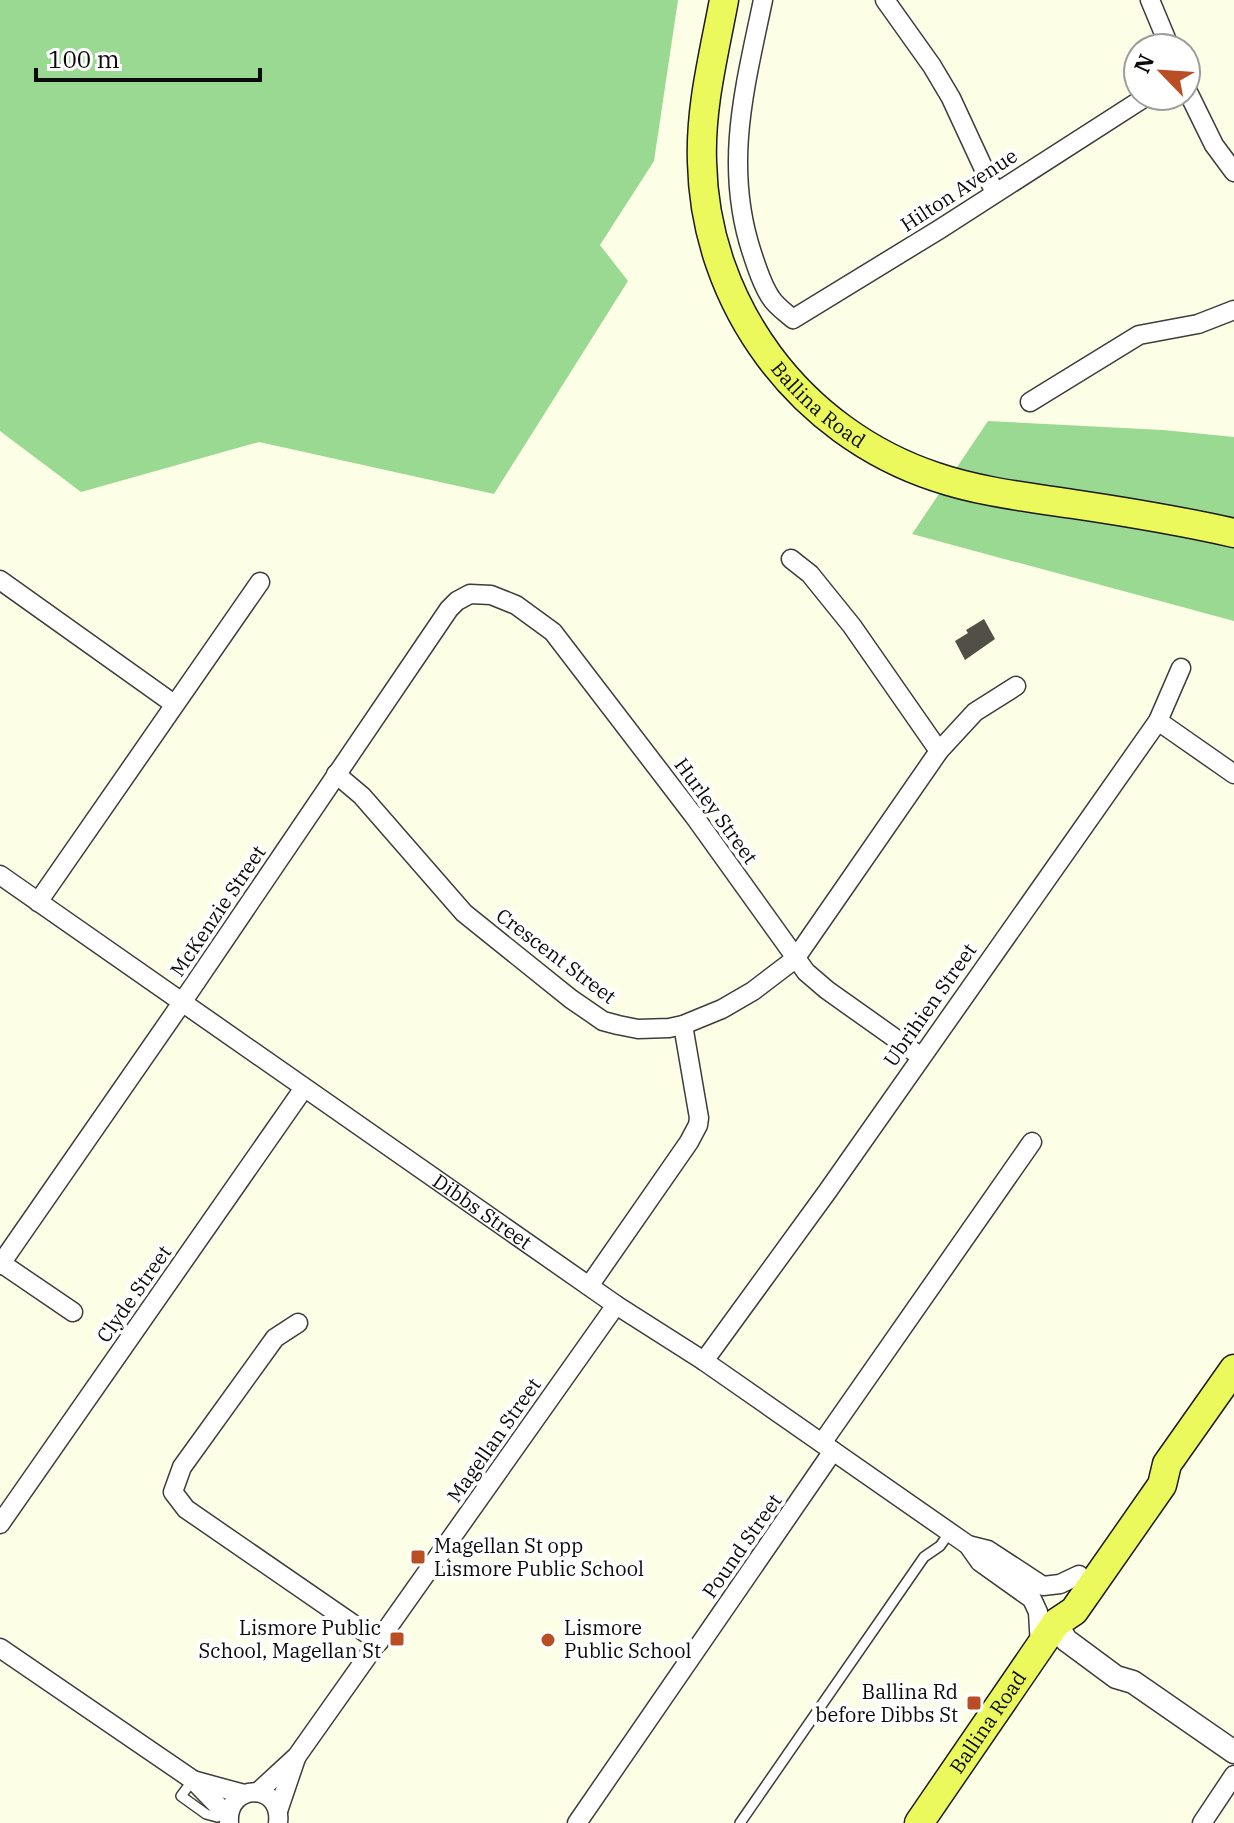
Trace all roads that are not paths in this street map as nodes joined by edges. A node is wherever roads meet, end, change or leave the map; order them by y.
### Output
1 (724, 0) edge
2 (763, 0) edge
3 (885, 0) edge
4 (1150, 0) edge
5 (1163, 32) edge
6 (1122, 112) edge
7 (1198, 112) edge
8 (1234, 172) edge
9 (995, 193) junction
10 (1234, 310) edge
11 (1030, 402) dead end
12 (1234, 533) edge
13 (791, 559) dead end
14 (0, 580) edge
15 (260, 582) dead end
16 (479, 593) joint
17 (1181, 668) dead end
18 (1016, 686) dead end
19 (174, 704) junction
20 (1158, 721) junction
21 (939, 751) junction
22 (336, 774) junction
23 (1234, 774) edge
24 (0, 875) edge
25 (38, 902) junction
26 (795, 959) junction
27 (181, 1004) junction
28 (683, 1025) junction
29 (920, 1056) junction
30 (304, 1088) junction
31 (1032, 1142) dead end
32 (1, 1264) edge
33 (589, 1286) junction
34 (616, 1305) junction
35 (73, 1312) dead end
36 (298, 1323) dead end
37 (704, 1361) junction
38 (1234, 1369) edge
39 (828, 1447) junction
40 (1167, 1464) junction
41 (0, 1524) edge
42 (950, 1532) junction
43 (968, 1545) junction
44 (1079, 1575) junction
45 (1056, 1623) junction
46 (379, 1642) junction
47 (1040, 1647) junction
48 (0, 1648) edge
49 (1234, 1752) edge
50 (297, 1756) junction
51 (1234, 1775) edge
52 (193, 1780) junction
53 (251, 1793) junction
54 (227, 1817) edge
55 (279, 1819) edge
56 (577, 1823) edge
57 (740, 1823) edge
58 (919, 1823) edge
59 (1202, 1823) edge

1 - 12 main road, Ballina Road
2 - 9 street, Hilton Avenue
3 - 9 street
4 - 5 street
6 - 9 street, Hilton Avenue
7 - 8 street
10 - 11 street
13 - 21 street
14 - 19 street
15 - 19 street
16 - 22 street, McKenzie Street
16 - 26 street, Hurley Street
17 - 20 street, Ubrihien Street
18 - 21 street, Crescent Street
19 - 25 street
20 - 23 street
20 - 29 street, Ubrihien Street
21 - 26 street, Crescent Street
22 - 27 street, McKenzie Street
22 - 28 street, Crescent Street
24 - 25 street, Dibbs Street
25 - 27 street, Dibbs Street
26 - 28 street, Crescent Street
26 - 29 street, Hurley Street
27 - 30 street, Dibbs Street
27 - 32 street, McKenzie Street
28 - 33 street
29 - 37 street, Ubrihien Street
30 - 33 street, Dibbs Street
30 - 41 street, Clyde Street
31 - 39 street, Pound Street
32 - 35 street
33 - 34 street, Dibbs Street
34 - 37 street, Dibbs Street
34 - 46 street, Magellan Street
36 - 46 street
37 - 39 street, Dibbs Street
38 - 40 main road, Ballina Road
39 - 42 street, Dibbs Street
39 - 56 street, Pound Street
40 - 44 main road, Ballina Road
40 - 45 main road, Ballina Road
42 - 43 street, Dibbs Street
42 - 57 lane
43 - 44 street, Dibbs Street
43 - 47 street, Dibbs Street
44 - 45 main road, Ballina Road
45 - 47 main road, Ballina Road
45 - 49 street
46 - 50 street, Magellan Street
47 - 58 main road, Ballina Road
48 - 52 street
50 - 53 street, Magellan Street
50 - 55 street, Magellan Street
51 - 59 street
52 - 53 street
52 - 54 street
53 - 54 street, Magellan Street
53 - 55 street

